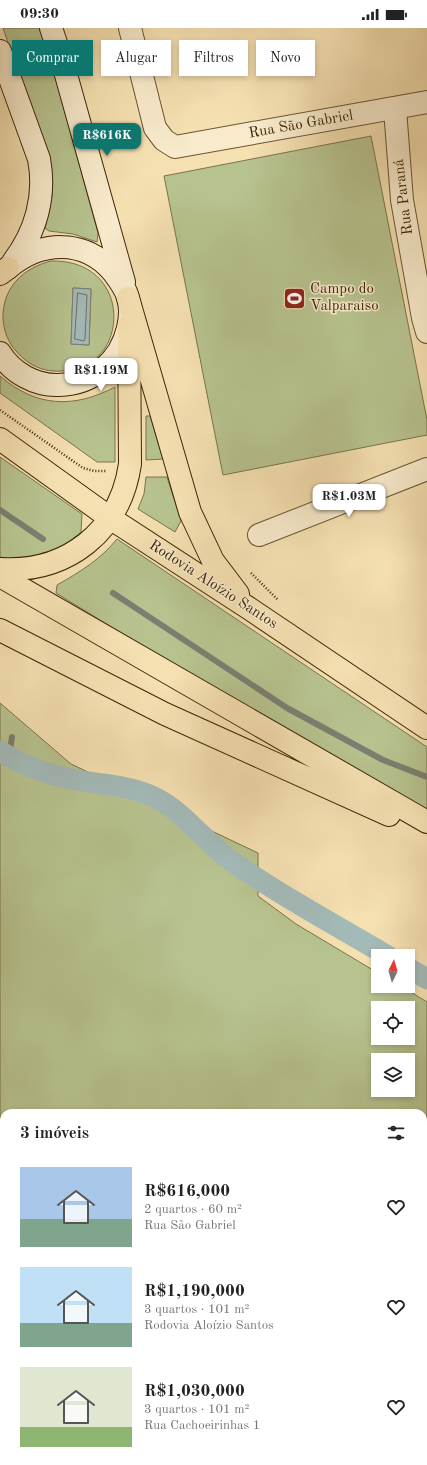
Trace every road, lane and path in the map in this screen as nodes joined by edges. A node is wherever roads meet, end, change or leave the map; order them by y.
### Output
1 (51, 28) edge
2 (130, 28) edge
3 (0, 51) edge
4 (427, 102) edge
5 (395, 109) junction
6 (2, 274) edge
7 (128, 298) junction
8 (129, 322) junction
9 (427, 332) edge
10 (0, 353) edge
11 (0, 410) edge
12 (0, 439) edge
13 (427, 469) edge
14 (129, 470) junction
15 (110, 518) junction
16 (259, 535) dead end
17 (0, 569) edge
18 (247, 569) dead end
19 (0, 576) edge
20 (281, 603) dead end
21 (250, 609) junction
22 (0, 630) edge
23 (427, 728) edge
24 (427, 822) edge
25 (427, 832) edge

1 - 7 main road
2 - 5 main road, Rua São Gabriel
3 - 6 main road
4 - 5 main road, Rua São Gabriel
5 - 9 main road, Rua Paraná
6 - 7 main road
7 - 8 main road
7 - 21 main road
8 - 10 main road
8 - 14 main road
11 - 14 path
12 - 15 main road, Rodovia Aloízio Santos
13 - 16 main road
14 - 15 main road
15 - 17 main road
15 - 21 main road, Rodovia Aloízio Santos
18 - 20 path
19 - 24 main road
21 - 23 main road, Rodovia Aloízio Santos
22 - 25 main road

